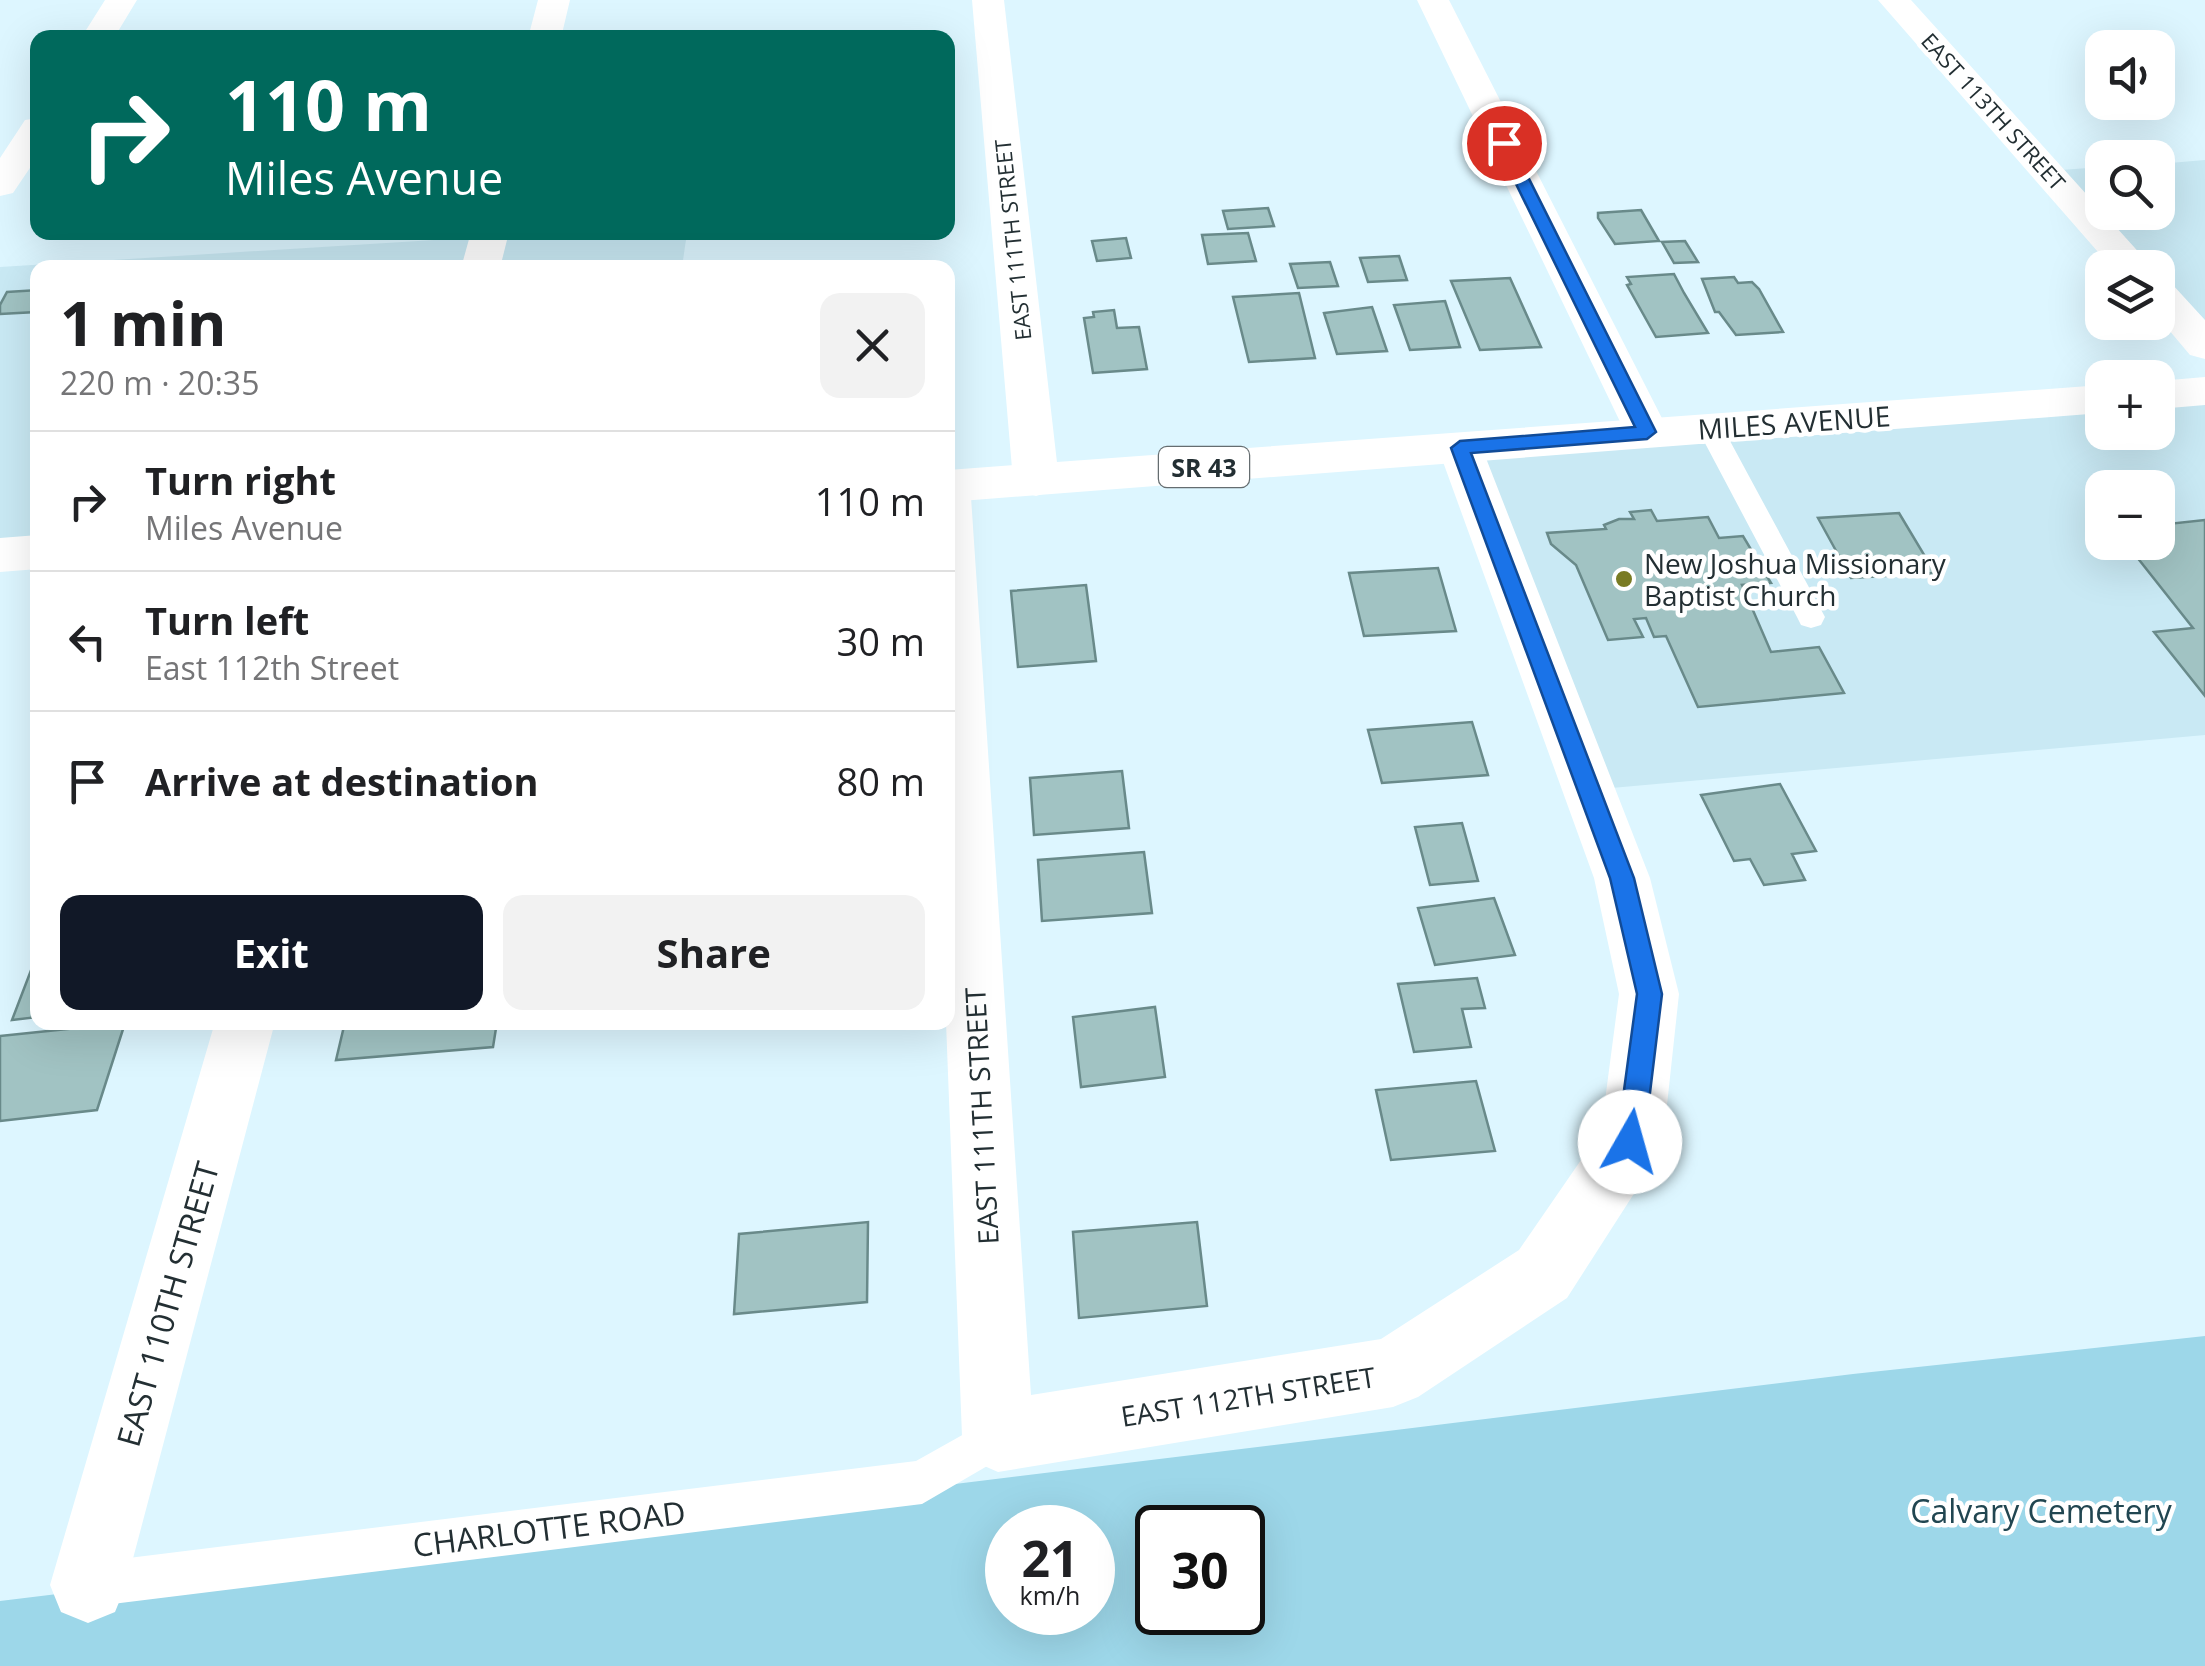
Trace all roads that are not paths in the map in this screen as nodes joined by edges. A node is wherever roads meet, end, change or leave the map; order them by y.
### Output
1 (121, 0) edge
2 (554, 0) edge
3 (988, 0) edge
4 (1433, 0) edge
5 (1894, 0) edge
6 (102, 30) edge
7 (546, 30) edge
8 (30, 140) edge
9 (0, 185) edge
10 (2118, 250) edge
11 (2175, 313) edge
12 (2205, 346) edge
13 (2205, 391) edge
14 (2175, 394) edge
15 (2085, 400) edge
16 (1710, 428) junction
17 (1647, 432) junction
18 (1460, 448) junction
19 (1036, 480) junction
20 (955, 486) edge
21 (30, 553) edge
22 (0, 555) edge
23 (1811, 617) dead end
24 (955, 628) edge
25 (243, 1030) edge
26 (998, 1436) junction
27 (88, 1585) joint

1 - 6 street
2 - 7 street
3 - 19 street, EAST 111TH STREET
4 - 17 street
5 - 10 street, EAST 113TH STREET
8 - 9 street
11 - 12 street
13 - 14 street
15 - 16 street, MILES AVENUE / SR 43
16 - 17 street, MILES AVENUE / SR 43
16 - 23 lane
17 - 18 street, MILES AVENUE / SR 43
18 - 19 street, MILES AVENUE / SR 43
18 - 26 street, EAST 112TH STREET
19 - 20 street, MILES AVENUE / SR 43
21 - 22 street
24 - 26 street, EAST 111TH STREET
25 - 27 street, EAST 110TH STREET
26 - 27 lane, CHARLOTTE ROAD

